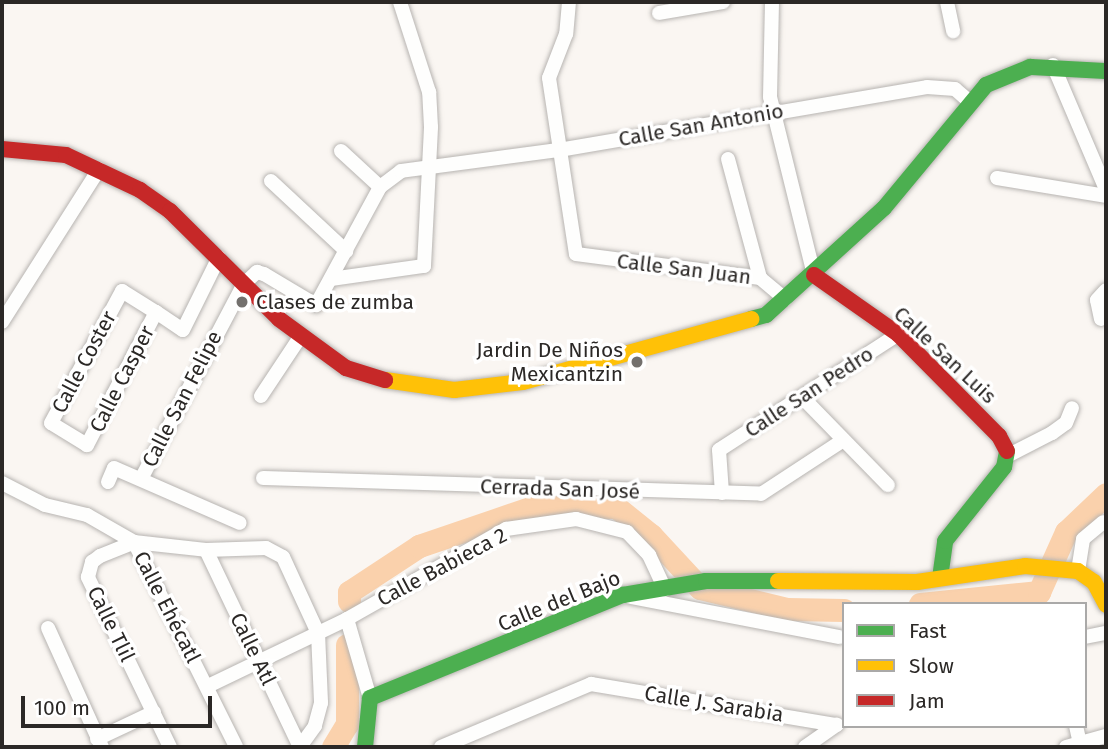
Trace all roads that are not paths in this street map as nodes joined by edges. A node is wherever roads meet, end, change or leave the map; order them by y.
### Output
1 (400, 2) edge
2 (569, 2) edge
3 (723, 2) edge
4 (772, 2) edge
5 (947, 2) edge
6 (659, 13) dead end
7 (953, 32) dead end
8 (1054, 65) junction
9 (1106, 71) edge
10 (970, 102) junction
11 (774, 112) junction
12 (2, 149) edge
13 (559, 150) junction
14 (341, 151) dead end
15 (728, 159) dead end
16 (99, 169) junction
17 (426, 169) junction
18 (997, 178) dead end
19 (271, 181) dead end
20 (380, 187) junction
21 (1106, 189) edge
22 (1106, 196) edge
23 (346, 251) junction
24 (219, 257) junction
25 (814, 275) junction
26 (760, 278) junction
27 (331, 279) junction
28 (244, 284) junction
29 (1106, 290) edge
30 (785, 299) junction
31 (156, 312) junction
32 (1101, 319) dead end
33 (2, 322) edge
34 (898, 334) junction
35 (300, 337) junction
36 (261, 396) dead end
37 (802, 397) junction
38 (1073, 408) dead end
39 (51, 423) joint
40 (842, 441) junction
41 (1009, 455) junction
42 (141, 478) junction
43 (262, 478) dead end
44 (108, 482) dead end
45 (2, 483) edge
46 (888, 485) dead end
47 (722, 493) junction
48 (1103, 522) dead end
49 (240, 523) dead end
50 (134, 542) junction
51 (206, 550) junction
52 (1073, 570) junction
53 (940, 578) junction
54 (671, 588) junction
55 (623, 595) junction
56 (1106, 605) edge
57 (347, 619) junction
58 (48, 628) dead end
59 (1106, 633) edge
60 (318, 634) junction
61 (839, 637) dead end
62 (1087, 637) edge
63 (259, 661) junction
64 (208, 686) junction
65 (370, 698) junction
66 (154, 712) junction
67 (1106, 736) edge
68 (99, 743) edge
69 (1073, 745) edge
70 (170, 747) edge
71 (236, 747) edge
72 (300, 747) edge
73 (365, 747) edge
74 (441, 747) edge
75 (805, 747) edge

1 - 17 street
2 - 13 street
3 - 6 street
4 - 11 street
5 - 7 street
8 - 9 street
8 - 10 street
8 - 21 street
10 - 11 street, Calle San Antonio
10 - 25 street
11 - 13 street, Calle San Antonio
11 - 25 street
12 - 16 street
13 - 17 street, Calle San Antonio
13 - 26 street, Calle San Juan
14 - 20 street
15 - 26 street
16 - 24 street
16 - 33 street
17 - 20 street, Calle San Antonio
17 - 27 street
18 - 22 street
19 - 23 street
20 - 23 street
23 - 27 street
24 - 28 street
24 - 31 street, Calle Coster
25 - 30 street
25 - 34 street, Calle San Luis
26 - 30 street, Calle San Juan
27 - 28 street
28 - 35 street
28 - 42 street, Calle San Felipe
29 - 32 street
30 - 35 street
31 - 39 street, Calle Coster
31 - 39 street, Calle Casper
34 - 37 street, Calle San Pedro
34 - 41 street, Calle San Luis
35 - 36 street
37 - 40 street
37 - 47 street, Calle San Pedro
38 - 41 street
40 - 46 street
40 - 47 street, Cerrada San José
41 - 53 street
42 - 44 street, Calle San Felipe
42 - 49 street
43 - 47 street, Cerrada San José
45 - 50 street
48 - 52 street
50 - 51 street
50 - 64 street, Calle Ehécatl
50 - 66 street, Calle Tlil
51 - 60 street
51 - 63 street, Calle Atl
52 - 53 street, Calle del Bajo
52 - 56 street
53 - 54 street, Calle del Bajo
54 - 55 street, Calle del Bajo
54 - 57 street, Calle Babieca 2
55 - 61 street
55 - 65 street, Calle del Bajo
57 - 60 street, Calle Babieca 2
57 - 65 street
58 - 68 street
59 - 62 street
60 - 63 street, Calle Babieca 2
60 - 72 street
63 - 64 street, Calle Babieca 2
63 - 72 street, Calle Atl
64 - 71 street, Calle Ehécatl
65 - 73 street
66 - 68 street
66 - 70 street, Calle Tlil
67 - 69 street
74 - 75 street, Calle J. Sarabia

